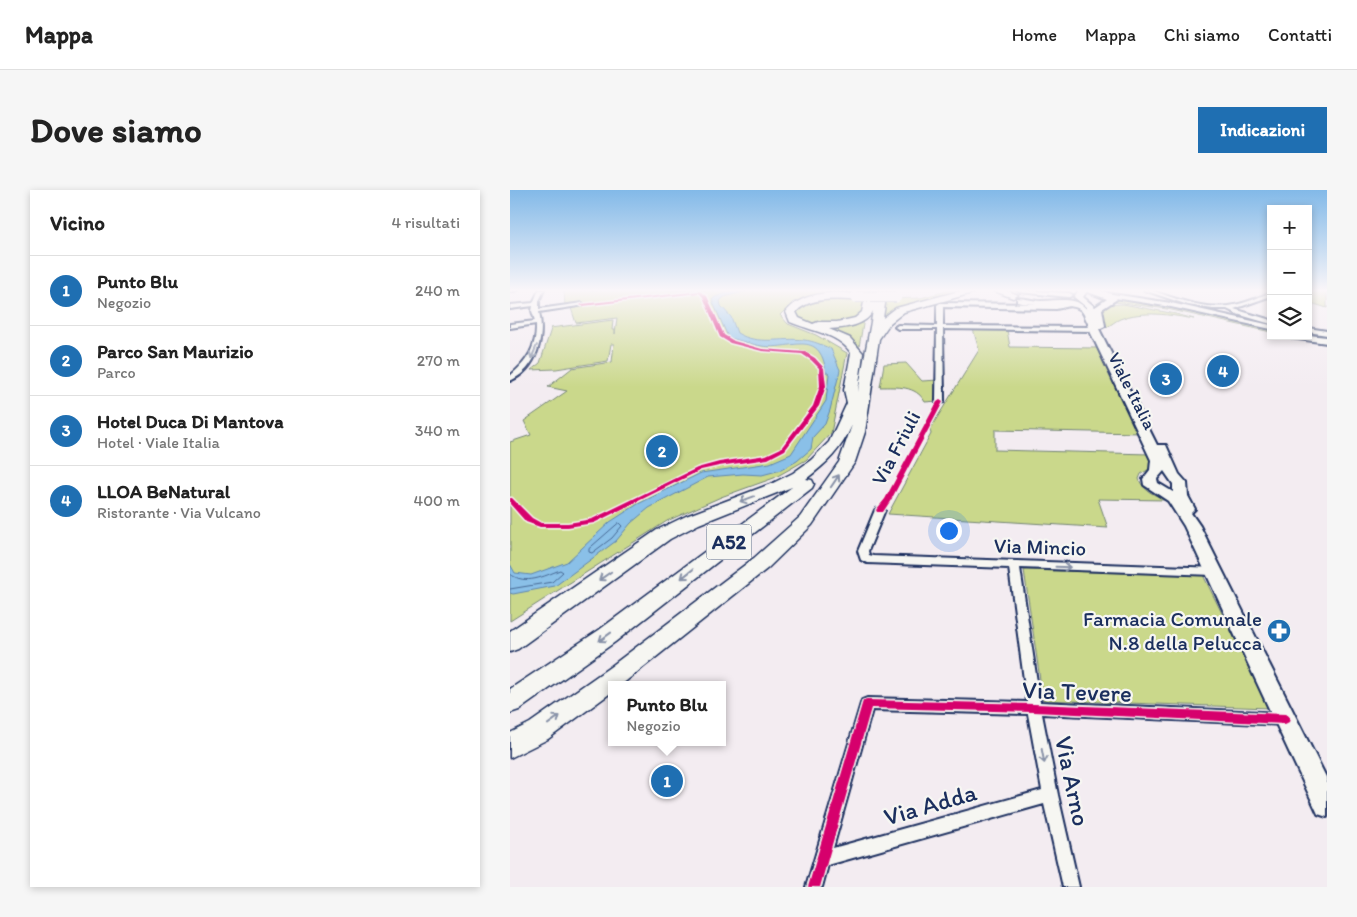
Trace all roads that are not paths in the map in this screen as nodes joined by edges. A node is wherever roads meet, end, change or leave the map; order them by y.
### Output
1 (538, 322) edge
2 (534, 323) edge
3 (799, 323) edge
4 (806, 323) edge
5 (847, 323) edge
6 (868, 323) edge
7 (877, 323) edge
8 (885, 323) edge
9 (939, 323) edge
10 (1092, 323) edge
11 (1093, 323) edge
12 (1099, 323) edge
13 (1225, 323) edge
14 (1251, 323) edge
15 (510, 326) edge
16 (1267, 326) edge
17 (898, 327) dead end
18 (939, 327) junction
19 (1094, 327) junction
20 (1267, 332) edge
21 (1312, 332) edge
22 (1327, 334) edge
23 (875, 338) junction
24 (1312, 338) edge
25 (1327, 340) edge
26 (510, 380) edge
27 (940, 402) dead end
28 (854, 403) junction
29 (1152, 477) junction
30 (1179, 485) junction
31 (1164, 492) junction
32 (880, 510) dead end
33 (1192, 526) junction
34 (865, 557) joint
35 (1014, 566) junction
36 (1214, 571) junction
37 (510, 643) edge
38 (608, 681) edge
39 (608, 681) edge
40 (510, 702) edge
41 (1034, 708) junction
42 (1285, 719) junction
43 (510, 746) edge
44 (1050, 796) junction
45 (1327, 805) edge
46 (822, 859) junction
47 (814, 887) edge
48 (1071, 887) edge

1 -> 26 street
2 - 15 street
3 - 28 highway
4 - 5 highway
6 - 28 highway, A52
7 - 23 highway, A52
8 - 23 highway
9 - 18 street, Via Friuli
10 - 19 main road
11 - 19 main road, Viale Italia
12 - 30 main road, Viale Italia
13 - 20 main road
14 - 16 main road
17 - 18 street
18 - 19 street
18 - 27 street, Via Friuli
19 - 29 main road, Viale Italia
21 - 22 main road
39 -> 23 highway, A52
24 - 25 main road
28 -> 37 highway
28 -> 40 highway, A52
29 - 30 main road
29 - 31 main road, Viale Italia
30 - 31 main road
30 - 33 main road, Viale Italia
31 - 33 main road, Viale Italia
32 - 34 street, Via Friuli
33 - 36 main road, Viale Italia
34 - 35 street, Via Mincio
35 -> 36 street, Via Mincio
35 - 41 street, Via Arno
36 - 42 main road, Viale Italia
43 -> 38 highway, A52
41 - 42 street, Via Tevere
41 -> 44 street, Via Arno
41 - 46 street, Via Tevere
42 - 45 main road, Viale Italia
44 - 46 street, Via Adda
44 - 48 street, Via Arno
46 - 47 street

